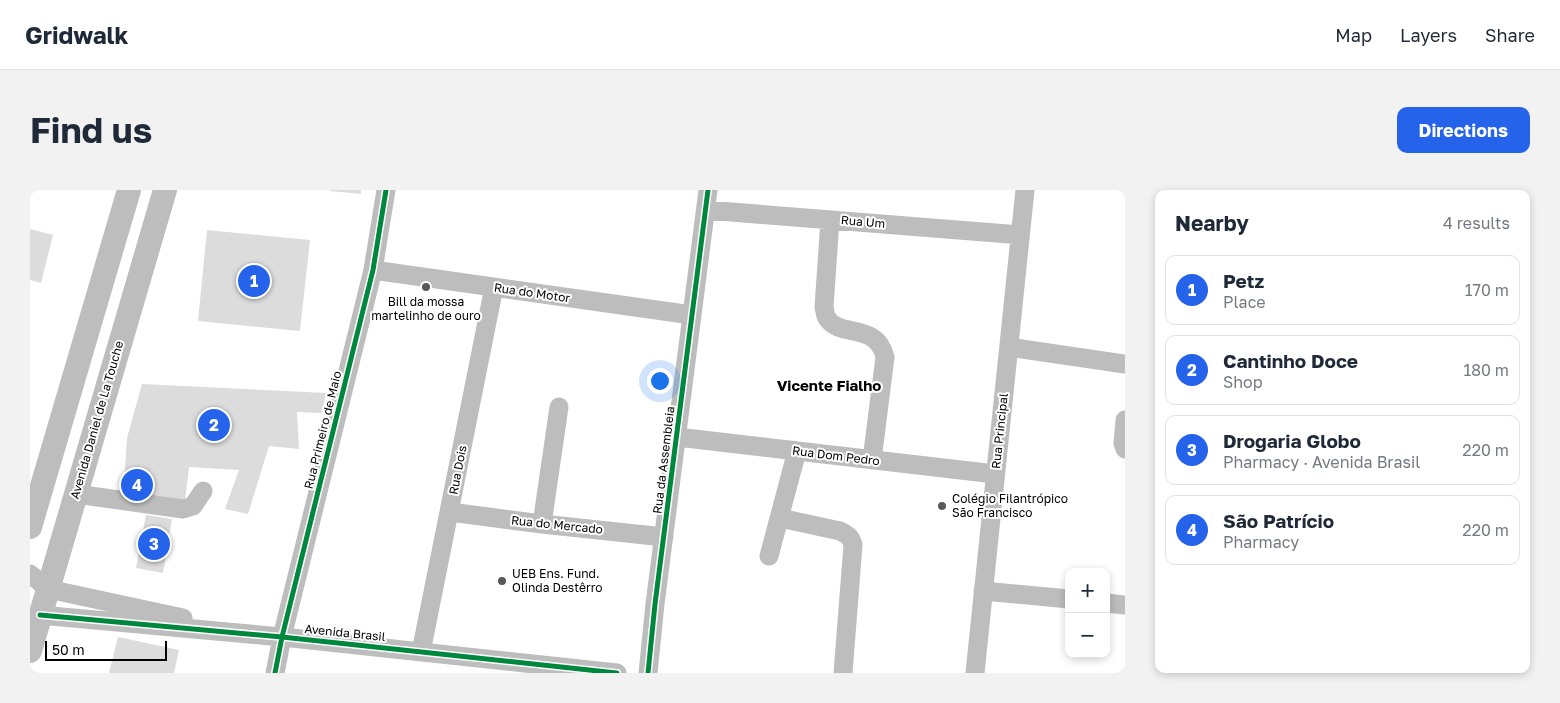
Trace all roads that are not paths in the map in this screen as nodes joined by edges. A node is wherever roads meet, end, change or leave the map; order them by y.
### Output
1 (130, 190) edge
2 (165, 190) edge
3 (386, 190) edge
4 (708, 190) edge
5 (1025, 190) edge
6 (706, 210) junction
7 (830, 220) junction
8 (1020, 235) junction
9 (373, 270) junction
10 (494, 287) junction
11 (692, 315) junction
12 (1008, 347) junction
13 (1125, 364) edge
14 (559, 407) dead end
15 (1125, 420) edge
16 (677, 437) junction
17 (1125, 448) edge
18 (797, 451) junction
19 (872, 460) junction
20 (995, 474) junction
21 (203, 491) dead end
22 (76, 494) junction
23 (450, 512) junction
24 (780, 518) junction
25 (542, 524) junction
26 (30, 527) edge
27 (664, 537) junction
28 (769, 556) dead end
29 (36, 585) edge
30 (983, 591) junction
31 (1065, 599) edge
32 (1110, 603) edge
33 (1125, 605) edge
34 (40, 615) junction
35 (262, 635) junction
36 (282, 637) junction
37 (30, 651) edge
38 (421, 652) junction
39 (275, 673) edge
40 (617, 673) edge
41 (648, 673) edge
42 (842, 673) edge
43 (975, 673) edge

1 - 26 main road
2 - 22 main road, Avenida Daniel de La Touche
3 - 9 street, Rua Primeiro de Maio
4 - 6 street, Rua da Assembleia
5 - 8 street, Rua Principal
6 - 7 street, Rua Um
6 - 11 street, Rua da Assembleia
7 - 8 street, Rua Um
7 - 19 street
8 - 12 street, Rua Principal
9 - 10 street, Rua do Motor
9 - 36 street, Rua Primeiro de Maio
10 - 11 street, Rua do Motor
10 - 23 street, Rua Dois
11 - 16 street, Rua da Assembleia
12 - 13 street
12 - 20 street, Rua Principal
14 - 25 street
15 - 17 street
16 - 18 street, Rua Dom Pedro
16 - 27 street, Rua da Assembleia
18 - 19 street, Rua Dom Pedro
18 - 24 street
19 - 20 street, Rua Dom Pedro
20 - 30 street, Rua Principal
21 - 22 street
22 - 29 main road, Avenida Daniel de La Touche
23 - 25 street, Rua do Mercado
23 - 38 street, Rua Dois
24 - 28 street
24 - 42 street
25 - 27 street, Rua do Mercado
27 - 41 street, Rua da Assembleia
29 - 34 main road, Avenida Daniel de La Touche
29 - 35 street, Avenida Brasil
30 - 31 street
30 - 43 street, Rua Principal
32 - 33 street
34 - 35 street, Avenida Brasil
34 - 37 main road, Avenida Daniel de La Touche
35 - 36 street, Avenida Brasil
36 - 38 street, Avenida Brasil
36 - 39 street, Rua Primeiro de Maio
38 - 40 street, Avenida Brasil

